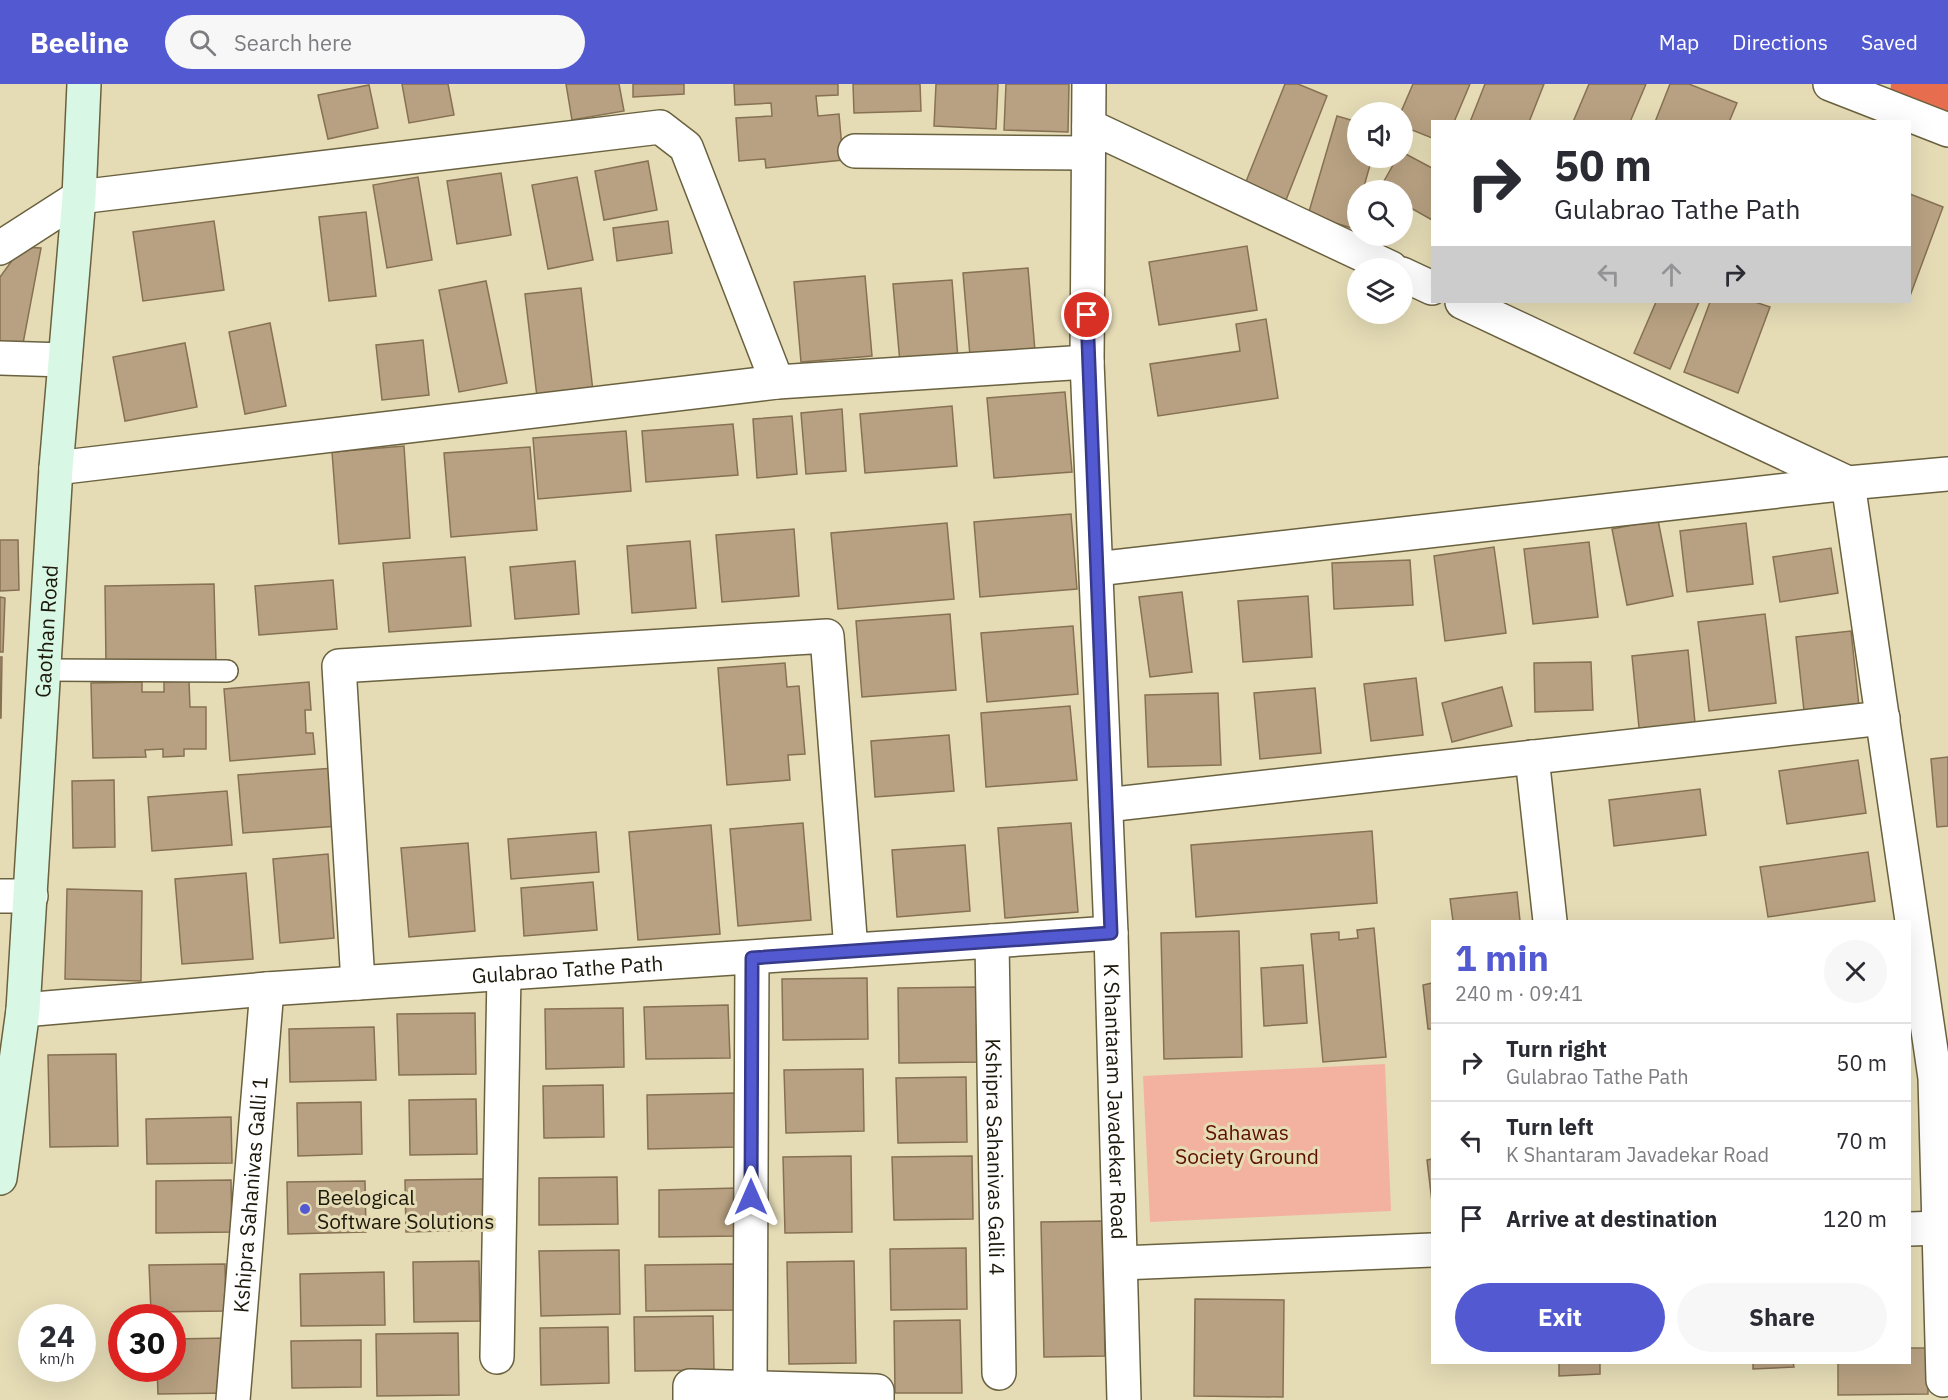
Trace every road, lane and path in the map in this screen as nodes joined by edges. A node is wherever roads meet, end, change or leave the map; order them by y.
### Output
1 (84, 84) edge
2 (1089, 84) edge
3 (1830, 84) edge
4 (1948, 130) edge
5 (1088, 140) junction
6 (855, 151) dead end
7 (79, 197) junction
8 (0, 248) edge
9 (1367, 258) edge
10 (1413, 279) edge
11 (1431, 288) edge
12 (1464, 303) edge
13 (0, 358) edge
14 (65, 360) junction
15 (1087, 362) junction
16 (777, 382) junction
17 (56, 468) junction
18 (1948, 474) edge
19 (1848, 483) junction
20 (1096, 569) junction
21 (46, 670) junction
22 (227, 671) dead end
23 (1883, 718) junction
24 (1532, 757) junction
25 (1106, 805) junction
26 (15, 896) edge
27 (1551, 920) edge
28 (1111, 933) junction
29 (992, 941) junction
30 (851, 950) junction
31 (752, 958) junction
32 (504, 974) junction
33 (358, 983) junction
34 (267, 989) junction
35 (23, 1010) junction
36 (2, 1145) edge
37 (0, 1178) edge
38 (1924, 1228) edge
39 (1431, 1250) edge
40 (1121, 1263) junction
41 (497, 1357) dead end
42 (999, 1373) dead end
43 (1944, 1380) dead end
44 (750, 1388) junction
45 (233, 1400) edge
46 (690, 1400) edge
47 (877, 1400) edge
48 (1124, 1400) edge

1 - 7 street, Gaothan Road
2 - 5 street, K Shantaram Javadekar Road
3 - 4 street
5 - 6 street
5 - 9 street
5 - 15 street, K Shantaram Javadekar Road
7 - 8 street
7 - 14 street, Gaothan Road
7 - 16 street
10 - 11 street
12 - 19 street
13 - 14 street
14 - 17 street, Gaothan Road
15 - 16 street
15 - 20 street, K Shantaram Javadekar Road
16 - 17 street
17 - 21 street, Gaothan Road
18 - 19 street
19 - 20 street
19 - 23 street
20 - 25 street, K Shantaram Javadekar Road
21 - 22 lane
21 - 26 street, Gaothan Road
23 - 24 street
23 - 38 street
24 - 25 street
24 - 27 street
25 - 28 street, K Shantaram Javadekar Road
26 - 35 street, Gaothan Road
28 - 29 street, Gulabrao Tathe Path
28 - 40 street, K Shantaram Javadekar Road
29 - 30 street, Gulabrao Tathe Path
29 - 42 street, Kshipra Sahanivas Galli 4
30 - 31 street, Gulabrao Tathe Path
30 - 33 street
31 - 32 street, Gulabrao Tathe Path
31 - 44 street
32 - 33 street, Gulabrao Tathe Path
32 - 41 street
33 - 34 street, Gulabrao Tathe Path
34 - 35 street, Gulabrao Tathe Path
34 - 45 street, Kshipra Sahanivas Galli 1
35 - 36 street, Gaothan Road
36 - 37 street, Gaothan Road
38 - 43 street
39 - 40 street
40 - 48 street, K Shantaram Javadekar Road
44 - 46 street
44 - 47 street

